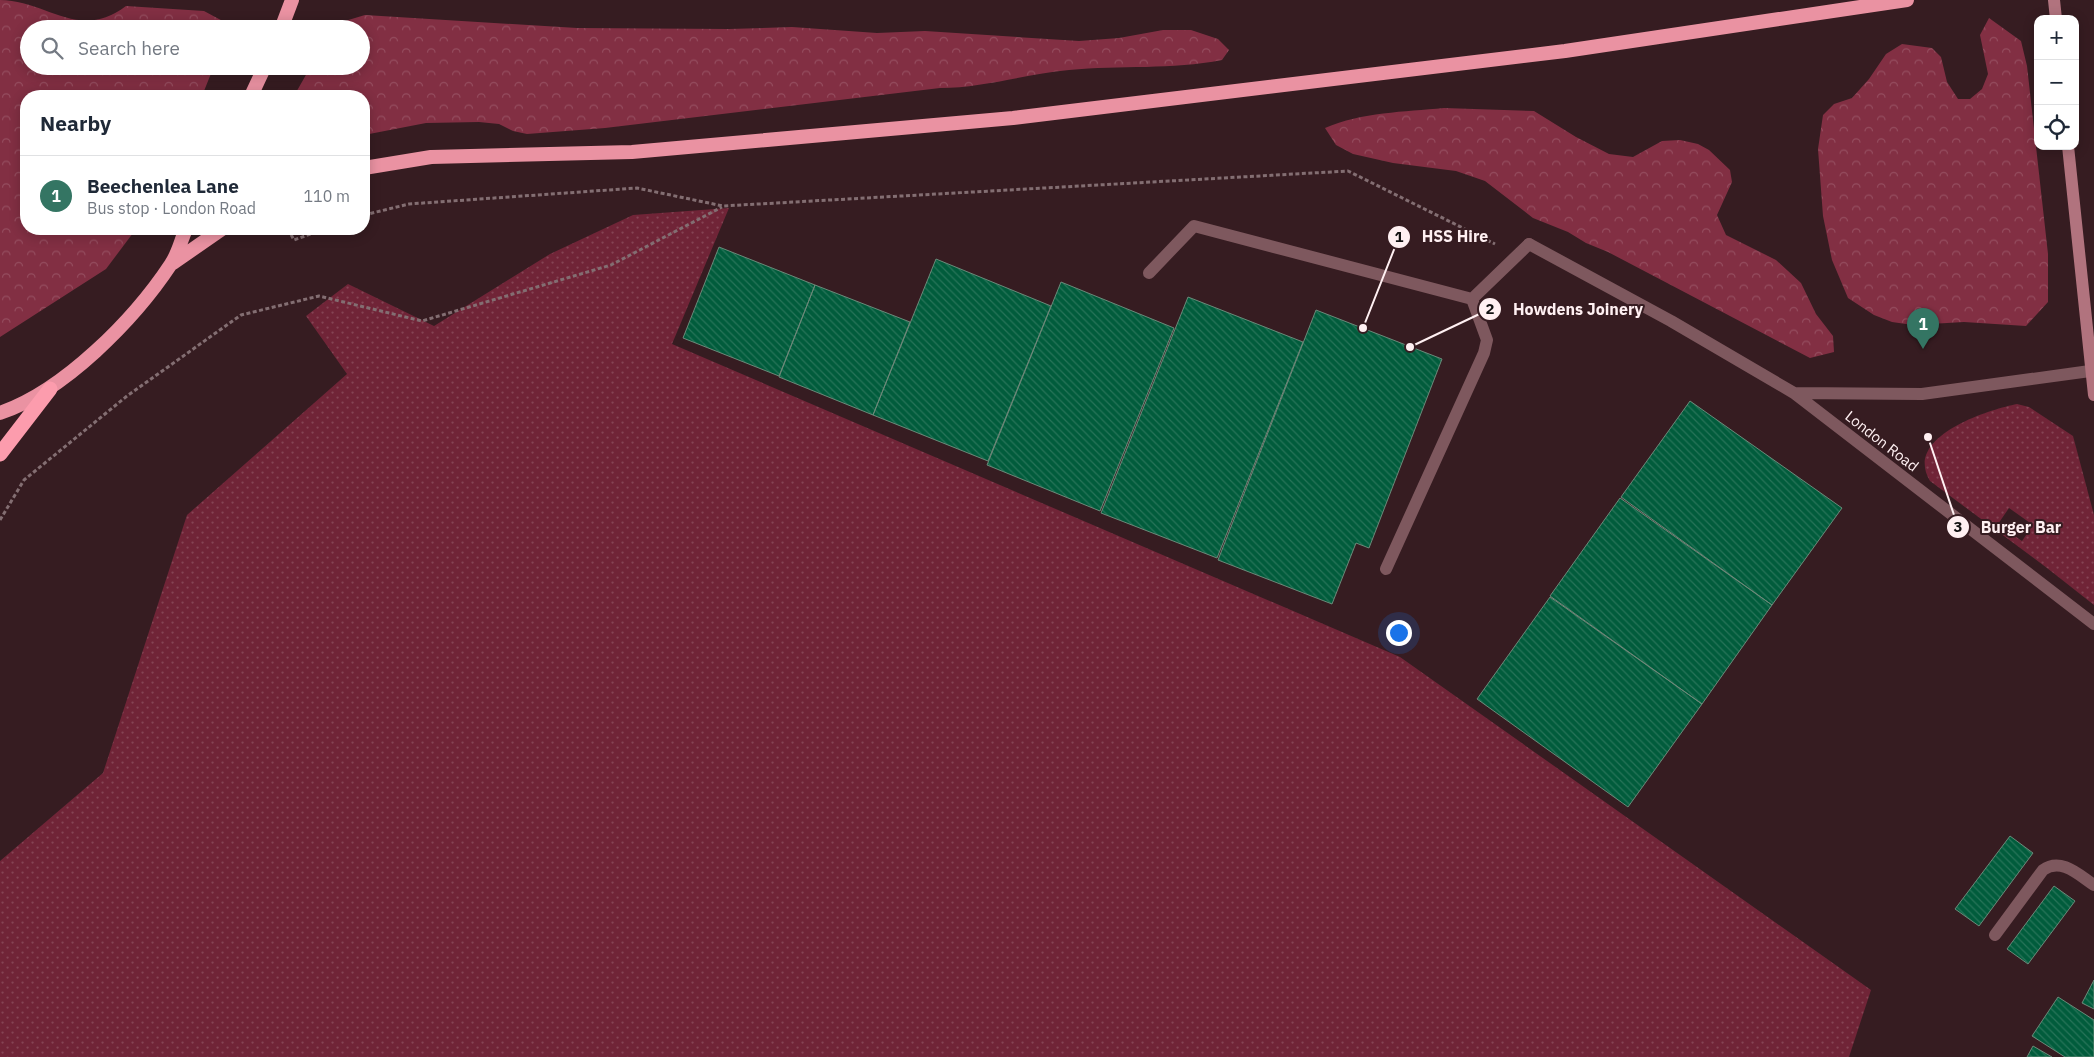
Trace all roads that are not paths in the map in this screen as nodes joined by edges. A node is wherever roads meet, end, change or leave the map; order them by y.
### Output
1 (292, 0) edge
2 (1907, 0) edge
3 (2054, 0) edge
4 (2056, 15) edge
5 (284, 20) edge
6 (261, 75) edge
7 (254, 90) edge
8 (2068, 150) edge
9 (370, 167) edge
10 (184, 235) edge
11 (213, 235) edge
12 (173, 262) junction
13 (1149, 274) dead end
14 (1472, 299) junction
15 (2090, 370) junction
16 (50, 389) junction
17 (1794, 393) junction
18 (2094, 395) edge
19 (0, 413) edge
20 (0, 454) edge
21 (1386, 569) dead end
22 (2094, 624) edge
23 (2094, 885) edge
24 (1994, 935) dead end

1 - 5 highway
2 - 9 highway
3 - 4 main road
6 - 7 highway
8 - 15 main road
10 - 12 highway
11 - 12 highway
12 - 16 highway
13 - 14 street
14 - 17 street, London Road
14 - 21 street
15 - 17 street, London Road
15 - 18 main road
16 - 19 highway
16 - 20 highway
17 - 22 street, London Road
23 - 24 street

